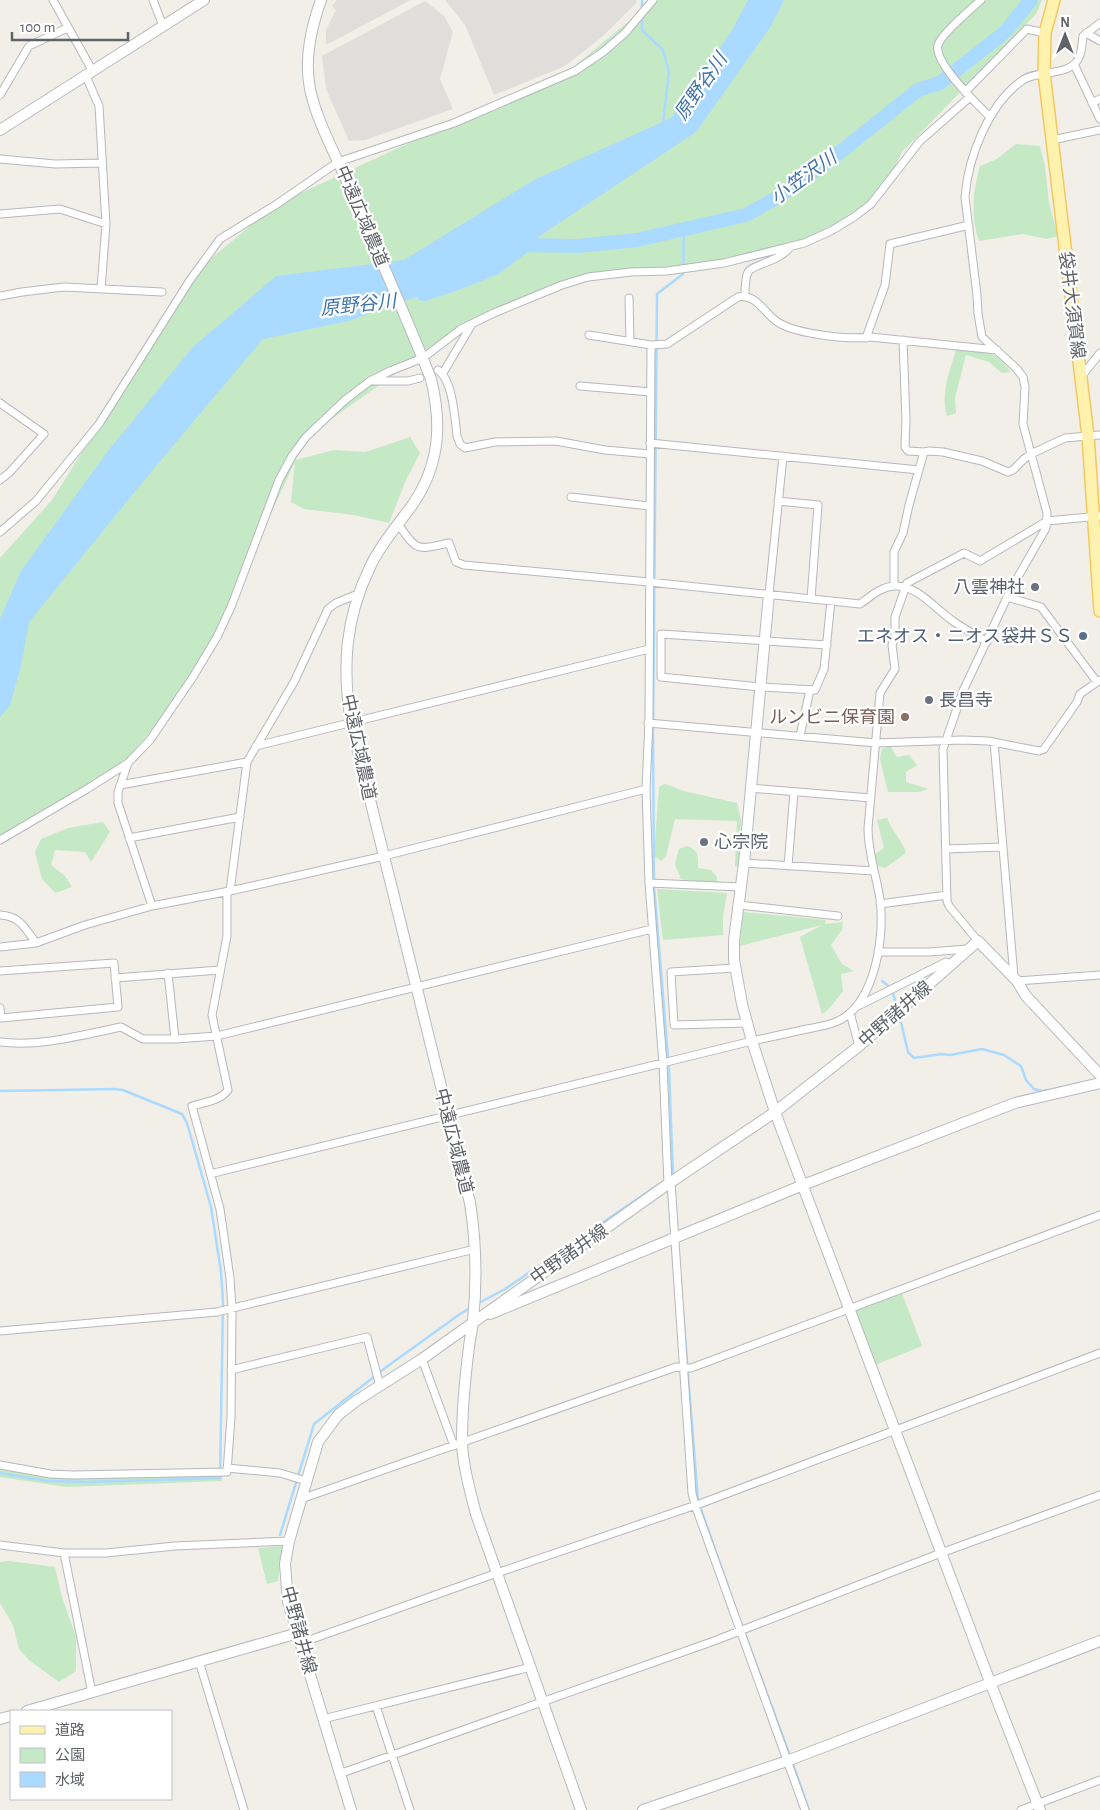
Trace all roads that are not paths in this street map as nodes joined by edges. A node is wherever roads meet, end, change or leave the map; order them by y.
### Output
1 (53, 0) edge
2 (153, 0) edge
3 (204, 0) edge
4 (321, 0) edge
5 (981, 0) edge
6 (1054, 0) edge
7 (651, 1) edge
8 (1100, 23) edge
9 (163, 26) junction
10 (67, 28) junction
11 (1045, 33) junction
12 (1086, 33) junction
13 (1100, 41) edge
14 (1074, 64) junction
15 (88, 72) junction
16 (1044, 73) junction
17 (968, 94) junction
18 (0, 95) edge
19 (1100, 99) edge
20 (1092, 102) junction
21 (989, 116) junction
22 (1100, 119) edge
23 (0, 130) edge
24 (1100, 130) edge
25 (1052, 140) junction
26 (0, 160) edge
27 (102, 163) junction
28 (340, 166) junction
29 (0, 214) edge
30 (106, 224) junction
31 (969, 225) junction
32 (791, 246) junction
33 (101, 289) junction
34 (162, 292) dead end
35 (0, 296) edge
36 (744, 296) junction
37 (629, 298) dead end
38 (472, 324) junction
39 (589, 335) dead end
40 (866, 338) junction
41 (903, 340) junction
42 (630, 342) junction
43 (652, 345) junction
44 (997, 350) junction
45 (1100, 353) edge
46 (423, 358) junction
47 (420, 378) dead end
48 (1081, 378) junction
49 (370, 381) junction
50 (580, 386) dead end
51 (651, 392) junction
52 (0, 403) edge
53 (1094, 435) edge
54 (650, 443) junction
55 (924, 452) junction
56 (650, 454) junction
57 (1031, 454) junction
58 (783, 456) junction
59 (919, 470) junction
60 (0, 480) edge
61 (571, 497) dead end
62 (778, 501) junction
63 (650, 506) junction
64 (1097, 517) edge
65 (1047, 521) junction
66 (398, 524) junction
67 (0, 532) edge
68 (649, 582) junction
69 (894, 586) junction
70 (905, 587) junction
71 (358, 594) junction
72 (769, 594) junction
73 (1007, 597) junction
74 (811, 599) junction
75 (832, 601) junction
76 (1100, 611) edge
77 (764, 641) junction
78 (987, 642) junction
79 (827, 645) junction
80 (649, 649) junction
81 (1098, 681) edge
82 (760, 687) junction
83 (810, 690) junction
84 (351, 723) junction
85 (648, 723) junction
86 (756, 732) junction
87 (800, 736) junction
88 (946, 740) junction
89 (994, 742) junction
90 (876, 743) junction
91 (256, 746) junction
92 (247, 762) junction
93 (128, 763) junction
94 (120, 785) junction
95 (750, 788) junction
96 (646, 789) junction
97 (794, 792) junction
98 (871, 798) junction
99 (240, 817) junction
100 (129, 838) junction
101 (0, 840) edge
102 (1002, 847) junction
103 (946, 849) junction
104 (384, 856) junction
105 (744, 863) junction
106 (788, 866) junction
107 (874, 871) junction
108 (649, 882) junction
109 (741, 886) junction
110 (228, 891) junction
111 (947, 895) junction
112 (880, 904) junction
113 (152, 906) junction
114 (738, 906) junction
115 (0, 915) edge
116 (838, 916) dead end
117 (652, 928) junction
118 (978, 941) junction
119 (36, 943) junction
120 (0, 947) edge
121 (969, 949) junction
122 (878, 952) junction
123 (952, 965) junction
124 (735, 968) junction
125 (220, 970) junction
126 (0, 971) edge
127 (168, 973) junction
128 (1100, 975) edge
129 (115, 978) junction
130 (1016, 979) junction
131 (416, 986) junction
132 (0, 1008) edge
133 (853, 1010) junction
134 (747, 1023) junction
135 (217, 1036) junction
136 (175, 1039) junction
137 (752, 1041) junction
138 (0, 1042) edge
139 (859, 1046) junction
140 (663, 1064) junction
141 (1100, 1075) edge
142 (1100, 1083) edge
143 (774, 1112) junction
144 (448, 1115) junction
145 (210, 1174) junction
146 (669, 1183) junction
147 (803, 1185) junction
148 (1100, 1215) edge
149 (675, 1238) junction
150 (475, 1249) junction
151 (849, 1308) junction
152 (232, 1309) junction
153 (473, 1322) junction
154 (0, 1331) edge
155 (1100, 1353) edge
156 (422, 1359) junction
157 (687, 1368) junction
158 (231, 1370) junction
159 (380, 1386) junction
160 (895, 1432) junction
161 (458, 1444) junction
162 (0, 1465) edge
163 (227, 1468) junction
164 (306, 1481) junction
165 (1100, 1495) edge
166 (301, 1499) junction
167 (698, 1504) junction
168 (289, 1541) junction
169 (0, 1545) edge
170 (941, 1553) junction
171 (64, 1554) junction
172 (497, 1573) junction
173 (740, 1631) junction
174 (298, 1632) junction
175 (1100, 1641) edge
176 (301, 1644) junction
177 (199, 1661) junction
178 (531, 1667) junction
179 (990, 1682) junction
180 (92, 1693) junction
181 (544, 1702) junction
182 (376, 1706) junction
183 (31, 1710) edge
184 (323, 1719) junction
185 (391, 1755) junction
186 (787, 1760) junction
187 (340, 1774) junction
188 (1100, 1780) edge
189 (1039, 1807) edge
190 (244, 1810) edge
191 (351, 1810) edge
192 (410, 1810) edge
193 (581, 1810) edge
194 (643, 1810) edge
195 (805, 1810) edge
196 (1021, 1810) edge

1 - 10 street
2 - 9 street
3 - 9 street
4 - 28 street, 中遠広域農道
5 - 17 street
6 - 11 main road, 袋井大須賀線
7 - 28 street
8 - 12 street
9 - 15 street
10 - 15 street
10 - 18 street
11 - 16 main road, 袋井大須賀線
11 - 17 street
12 - 13 street
12 - 14 street
14 - 16 street
14 - 20 street
15 - 23 street
15 - 27 street
16 - 21 street
16 - 25 main road, 袋井大須賀線
17 - 21 street
17 - 32 street
19 - 20 street
20 - 22 street
21 - 31 street
24 - 25 street
25 - 48 main road, 袋井大須賀線
26 - 27 street
27 - 30 street
28 - 46 street, 中遠広域農道
28 - 67 street
29 - 30 street
30 - 33 street
31 - 40 street
31 - 44 street
32 - 36 street
32 - 38 street
33 - 34 street
33 - 35 street
36 - 40 street
36 - 43 street
37 - 42 street
38 - 46 street
38 - 56 street
39 - 42 street
40 - 41 street
41 - 44 street
41 - 55 street
42 - 43 street
43 - 51 street
44 - 57 street
45 - 48 street
46 - 49 street
46 - 66 street, 中遠広域農道
47 - 49 street
48 - 53 main road, 袋井大須賀線
49 - 93 street
50 - 51 street
51 - 54 street
52 - 60 street
53 - 57 street
53 - 64 main road, 袋井大須賀線
54 - 56 street
54 - 58 street
55 - 57 street
55 - 59 street
56 - 63 street
57 - 65 street
58 - 59 street
58 - 62 street
59 - 69 street
61 - 63 street
62 - 72 street
62 - 74 street
63 - 68 street
64 - 65 street
64 - 76 main road, 袋井大須賀線
65 - 70 street
65 - 73 street
66 - 68 street
66 - 71 street, 中遠広域農道
68 - 72 street
68 - 80 street
69 - 70 street
69 - 75 street
70 - 78 street
70 - 90 street
71 - 84 street, 中遠広域農道
71 - 91 street
72 - 74 street
72 - 77 street
73 - 78 street
73 - 81 street
74 - 75 street
75 - 79 street
77 - 79 street
77 - 82 street
77 - 82 street
78 - 88 street
79 - 83 street
80 - 84 street
80 - 85 street
81 - 89 street
82 - 83 street
82 - 86 street
83 - 87 street
84 - 91 street
84 - 104 street, 中遠広域農道
85 - 86 street
85 - 96 street
86 - 87 street
86 - 95 street
87 - 90 street
88 - 89 street
88 - 90 street
88 - 103 street
89 - 102 street
90 - 98 street
91 - 92 street
92 - 94 street
92 - 99 street
93 - 94 street
93 - 101 street
94 - 100 street
95 - 97 street
95 - 105 street
96 - 104 street
96 - 108 street
97 - 98 street
97 - 106 street
98 - 107 street
99 - 100 street
99 - 110 street
100 - 113 street
102 - 103 street
102 - 130 street
103 - 111 street
104 - 110 street
104 - 131 street, 中遠広域農道
105 - 106 street
105 - 109 street
106 - 107 street
107 - 112 street
108 - 109 street
108 - 117 street
109 - 114 street
110 - 113 street
110 - 125 street
111 - 112 street
111 - 118 street
112 - 122 street
113 - 119 street
114 - 116 street
114 - 124 street
115 - 119 street
117 - 131 street
117 - 140 street
118 - 121 street, 中野諸井線
118 - 130 street
119 - 120 street
121 - 122 street
121 - 123 street, 中野諸井線
122 - 133 street
123 - 133 street
123 - 139 street, 中野諸井線
124 - 134 street
124 - 134 street
125 - 127 street
125 - 135 street
126 - 129 street
127 - 129 street
127 - 136 street
128 - 130 street
129 - 132 street
130 - 141 street
131 - 135 street
131 - 144 street, 中遠広域農道
133 - 137 street
133 - 139 street
134 - 137 street
135 - 136 street
135 - 145 street
136 - 138 street
137 - 140 street
137 - 143 street
139 - 143 street, 中野諸井線
140 - 144 street
140 - 146 street
142 - 147 street
143 - 146 street, 中野諸井線
143 - 147 street
144 - 145 street
144 - 150 street, 中遠広域農道
145 - 152 street
146 - 149 street
146 - 153 street, 中野諸井線
147 - 149 street
147 - 151 street
148 - 151 street
149 - 153 street
149 - 157 street
150 - 152 street
150 - 153 street, 中遠広域農道
151 - 157 street
151 - 160 street
152 - 154 street
152 - 158 street
153 - 156 street, 中野諸井線
153 - 161 street, 中遠広域農道
155 - 160 street
156 - 159 street, 中野諸井線
156 - 161 street
157 - 161 street
157 - 167 street
158 - 159 street
158 - 163 street
159 - 164 street, 中野諸井線
160 - 167 street
160 - 170 street
161 - 166 street
161 - 172 street, 中遠広域農道
162 - 163 street
163 - 164 street
164 - 166 street, 中野諸井線
165 - 170 street
166 - 168 street, 中野諸井線
167 - 172 street
167 - 173 street
168 - 171 street
168 - 174 street, 中野諸井線
169 - 171 street
170 - 173 street
170 - 179 street
171 - 180 street
172 - 176 street
172 - 178 street, 中遠広域農道
173 - 181 street
173 - 186 street
174 - 176 street, 中野諸井線
174 - 177 street
175 - 179 street
176 - 184 street, 中野諸井線
177 - 180 street
177 - 190 street
178 - 181 street, 中遠広域農道
178 - 182 street
179 - 186 street
179 - 189 street
180 - 183 street
181 - 185 street
181 - 193 street, 中遠広域農道
182 - 184 street
182 - 185 street
184 - 187 street, 中野諸井線
185 - 187 street
185 - 192 street
186 - 194 street
186 - 195 street
187 - 191 street, 中野諸井線
188 - 189 street
189 - 196 street

